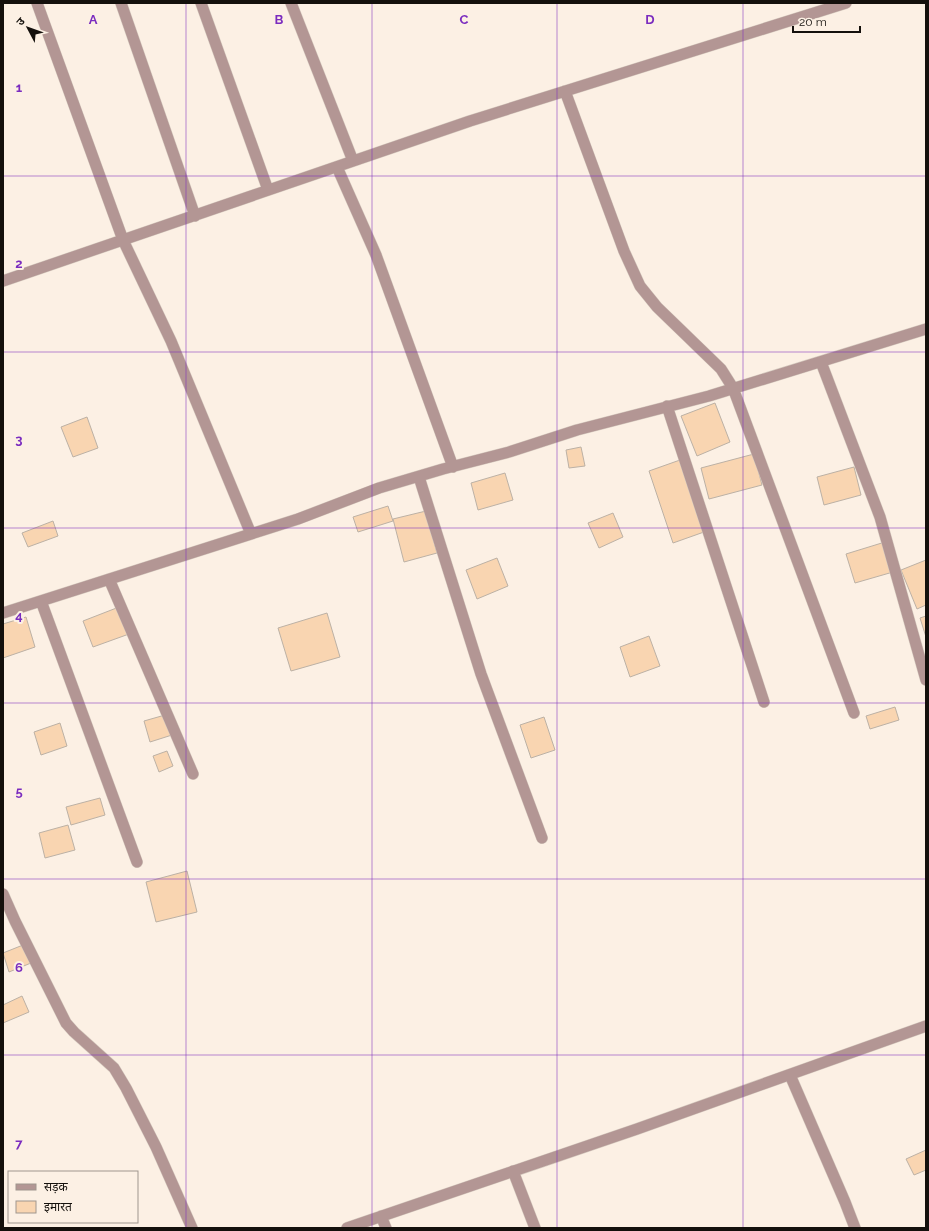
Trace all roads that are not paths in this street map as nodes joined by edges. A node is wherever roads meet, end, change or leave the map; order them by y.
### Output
1 (37, 3) edge
2 (120, 3) edge
3 (201, 3) edge
4 (291, 3) edge
5 (846, 3) edge
6 (565, 91) junction
7 (353, 161) junction
8 (337, 167) junction
9 (268, 190) junction
10 (195, 216) junction
11 (124, 240) junction
12 (3, 281) edge
13 (926, 329) edge
14 (821, 362) junction
15 (733, 388) junction
16 (668, 406) junction
17 (453, 467) junction
18 (419, 477) junction
19 (251, 534) junction
20 (109, 578) junction
21 (41, 601) junction
22 (3, 613) edge
23 (926, 680) edge
24 (764, 702) dead end
25 (854, 713) dead end
26 (193, 774) dead end
27 (542, 838) dead end
28 (137, 862) dead end
29 (3, 894) edge
30 (926, 1026) edge
31 (790, 1075) junction
32 (513, 1171) junction
33 (381, 1216) junction
34 (192, 1228) edge
35 (347, 1228) edge
36 (386, 1228) edge
37 (535, 1228) edge
38 (855, 1228) edge

1 - 11 street
2 - 10 street
3 - 9 street
4 - 7 street
5 - 6 street
6 - 7 street
6 - 15 street
7 - 8 street
8 - 9 street
8 - 17 street
9 - 10 street
10 - 11 street
11 - 12 street
11 - 19 street
13 - 14 street
14 - 15 street
14 - 23 street
15 - 16 street
15 - 25 street
16 - 17 street
16 - 24 street
17 - 18 street
18 - 19 street
18 - 27 street
19 - 20 street
20 - 21 street
20 - 26 street
21 - 22 street
21 - 28 street
29 - 34 street
30 - 31 street
31 - 32 street
31 - 38 street
32 - 33 street
32 - 37 street
33 - 35 street
33 - 36 street

